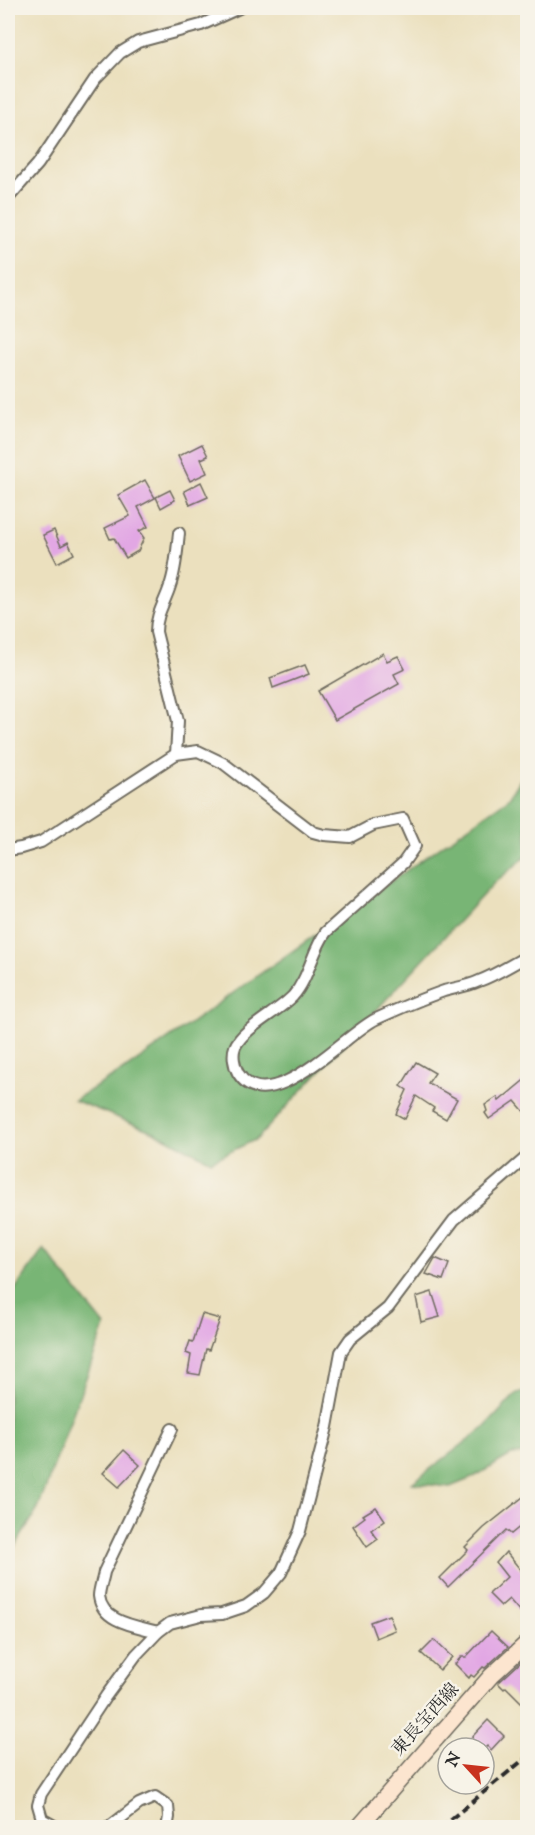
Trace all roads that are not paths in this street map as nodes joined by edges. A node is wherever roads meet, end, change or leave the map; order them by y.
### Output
1 (240, 8) edge
2 (8, 198) edge
3 (179, 532) dead end
4 (176, 754) junction
5 (8, 850) edge
6 (528, 956) edge
7 (528, 1156) edge
8 (172, 1429) dead end
9 (158, 1632) junction
10 (528, 1642) edge
11 (57, 1827) edge
12 (108, 1827) edge
13 (167, 1827) edge
14 (358, 1827) edge

1 - 2 street
3 - 4 street
4 - 5 street
4 - 6 street
7 - 9 street
8 - 9 street
9 - 11 street
10 - 14 main road, 東長宝西線
12 - 13 street

